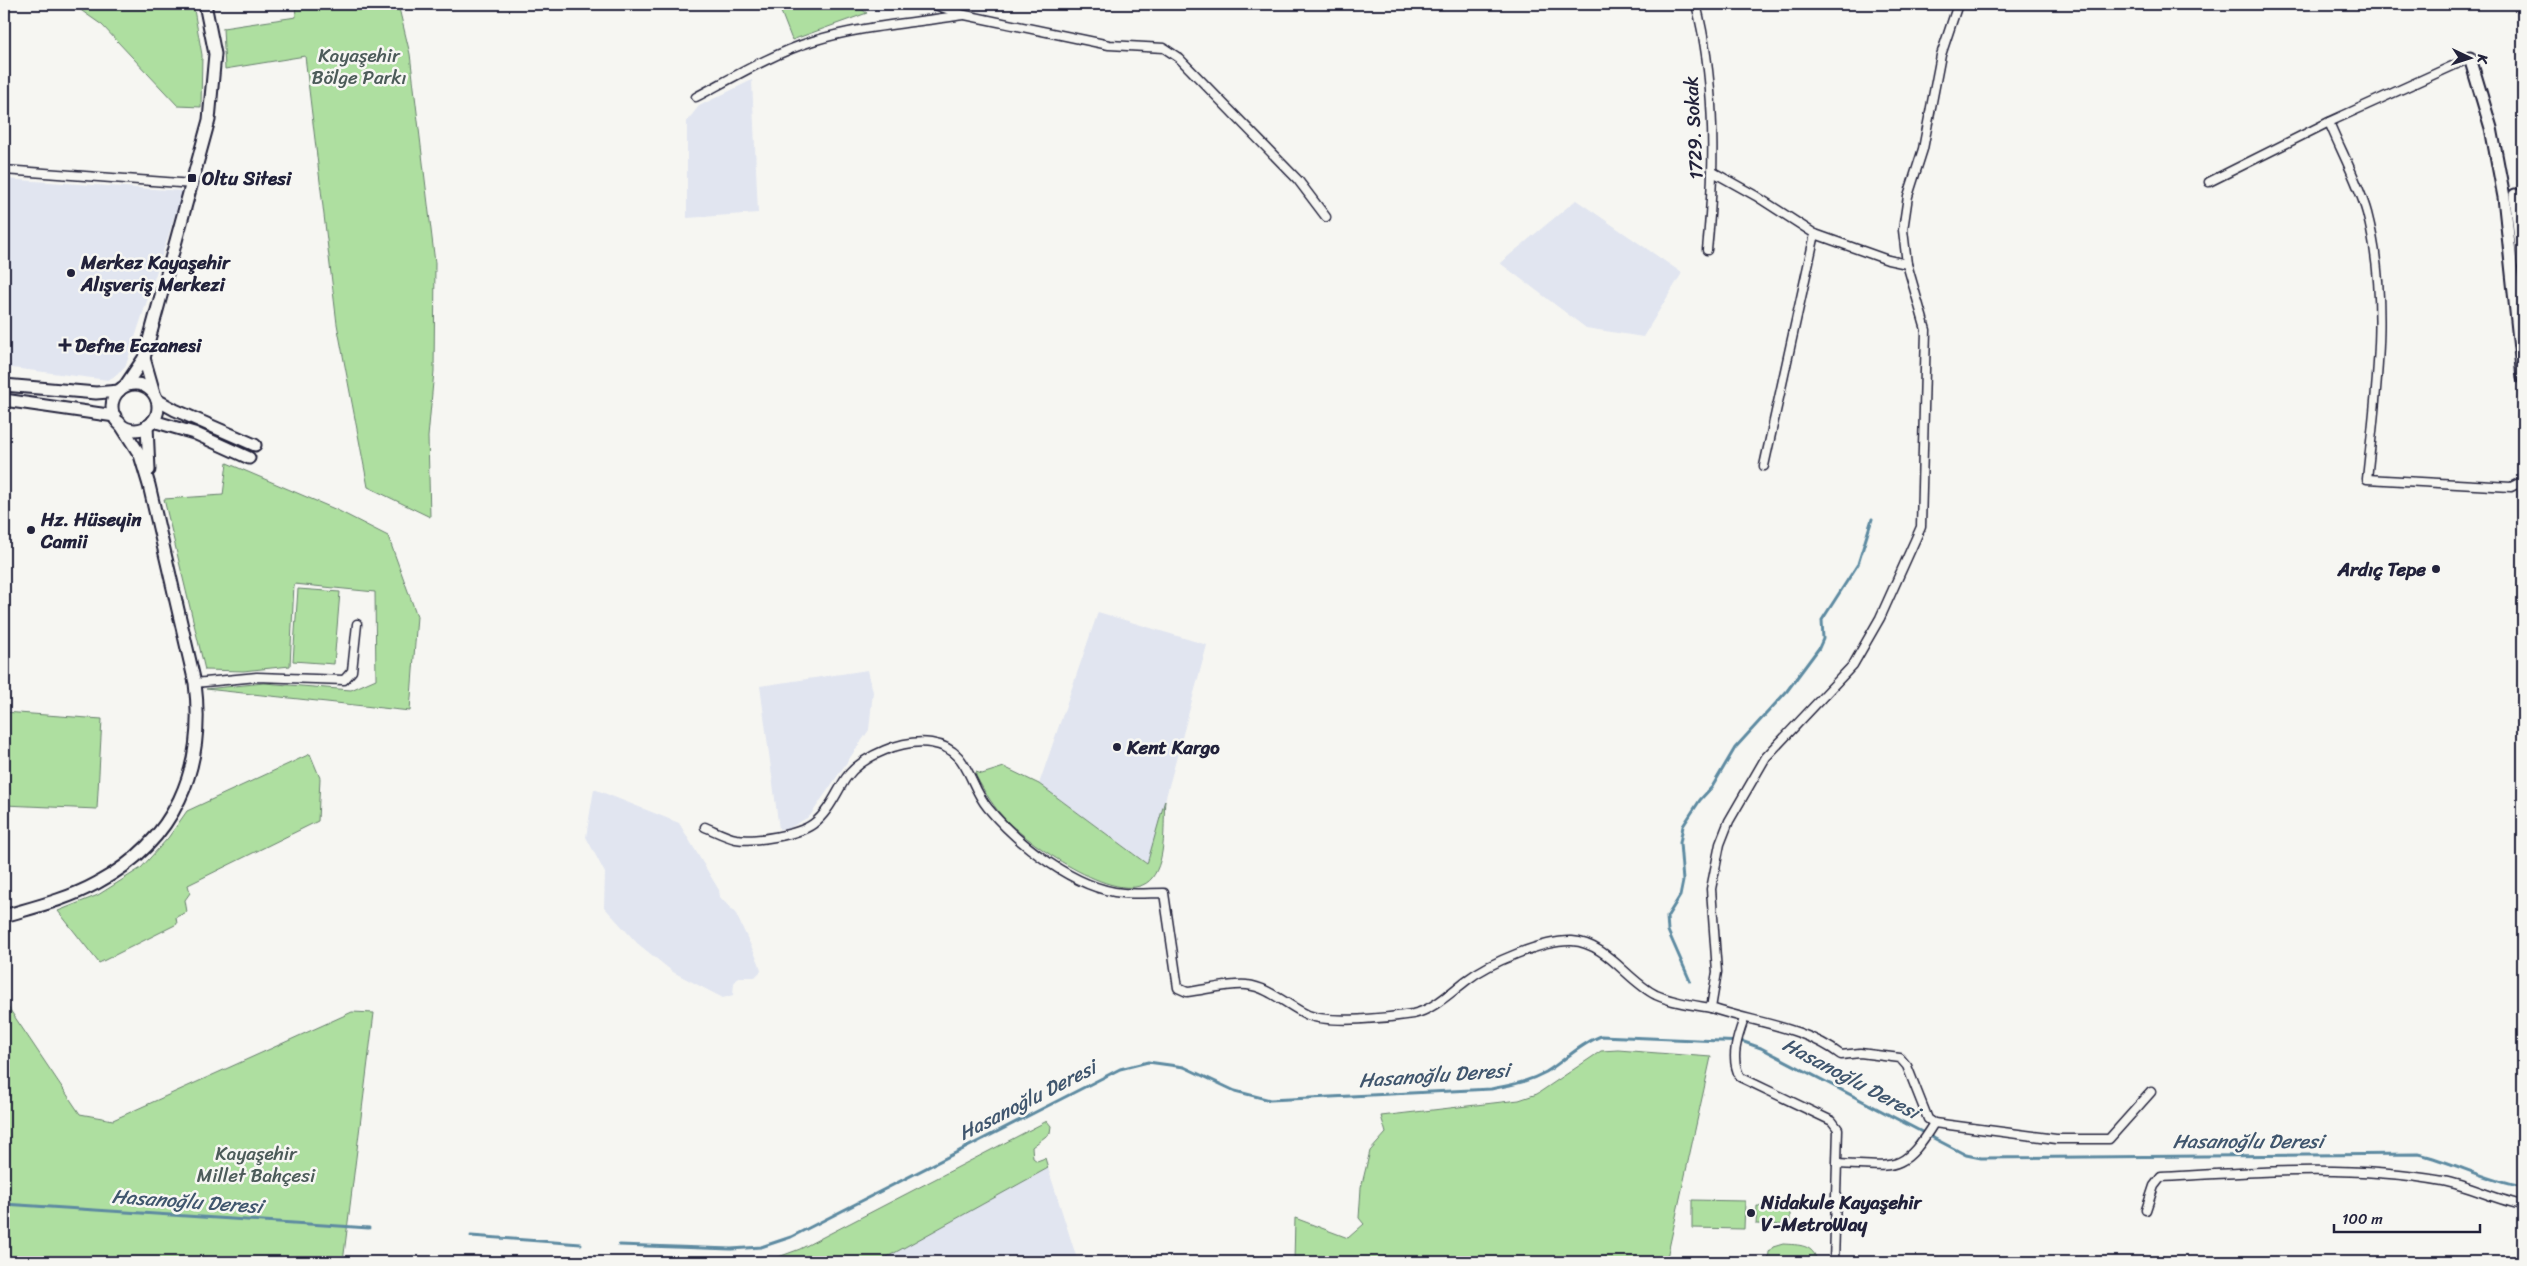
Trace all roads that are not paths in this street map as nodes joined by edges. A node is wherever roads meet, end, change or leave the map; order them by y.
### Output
1 (205, 4) edge
2 (932, 4) edge
3 (1696, 4) edge
4 (1958, 4) edge
5 (965, 15) junction
6 (2470, 58) joint
7 (696, 97) dead end
8 (2329, 122) junction
9 (4, 170) edge
10 (1714, 172) junction
11 (2210, 182) dead end
12 (193, 184) junction
13 (2514, 195) edge
14 (1326, 217) dead end
15 (1814, 234) junction
16 (1707, 250) dead end
17 (1907, 264) junction
18 (2523, 264) edge
19 (2521, 320) edge
20 (144, 358) junction
21 (2523, 378) edge
22 (4, 385) edge
23 (122, 388) junction
24 (156, 397) junction
25 (4, 400) edge
26 (117, 419) junction
27 (150, 423) junction
28 (254, 445) dead end
29 (249, 458) dead end
30 (1764, 466) dead end
31 (2523, 481) edge
32 (150, 485) junction
33 (357, 624) dead end
34 (195, 682) junction
35 (705, 827) dead end
36 (4, 916) edge
37 (1712, 1008) junction
38 (1744, 1019) junction
39 (2151, 1092) dead end
40 (1934, 1123) junction
41 (1838, 1164) junction
42 (2523, 1205) edge
43 (2146, 1210) dead end
44 (1834, 1262) edge

1 - 12 street
2 - 5 street
3 - 10 street, 1729. Sokak
4 - 17 street
5 - 7 street
5 - 14 street
6 - 8 street
6 - 13 street
8 - 11 street
8 - 31 street
9 - 12 street
10 - 15 street
10 - 16 street, 1729. Sokak
12 - 20 street
13 - 18 street
13 - 19 street
15 - 17 street
15 - 30 street
17 - 37 street
19 - 21 street
20 - 23 street
20 - 24 street
22 - 23 street
23 - 24 street
23 - 26 street
24 - 27 street
24 - 28 street
25 - 26 street
26 - 27 street
26 - 32 street
27 - 29 street
27 - 32 street
32 - 34 street
33 - 34 street
34 - 36 street
35 - 37 street
37 - 38 street
38 - 40 street
38 - 41 street
39 - 40 street
40 - 41 street
41 - 44 street
42 - 43 street

